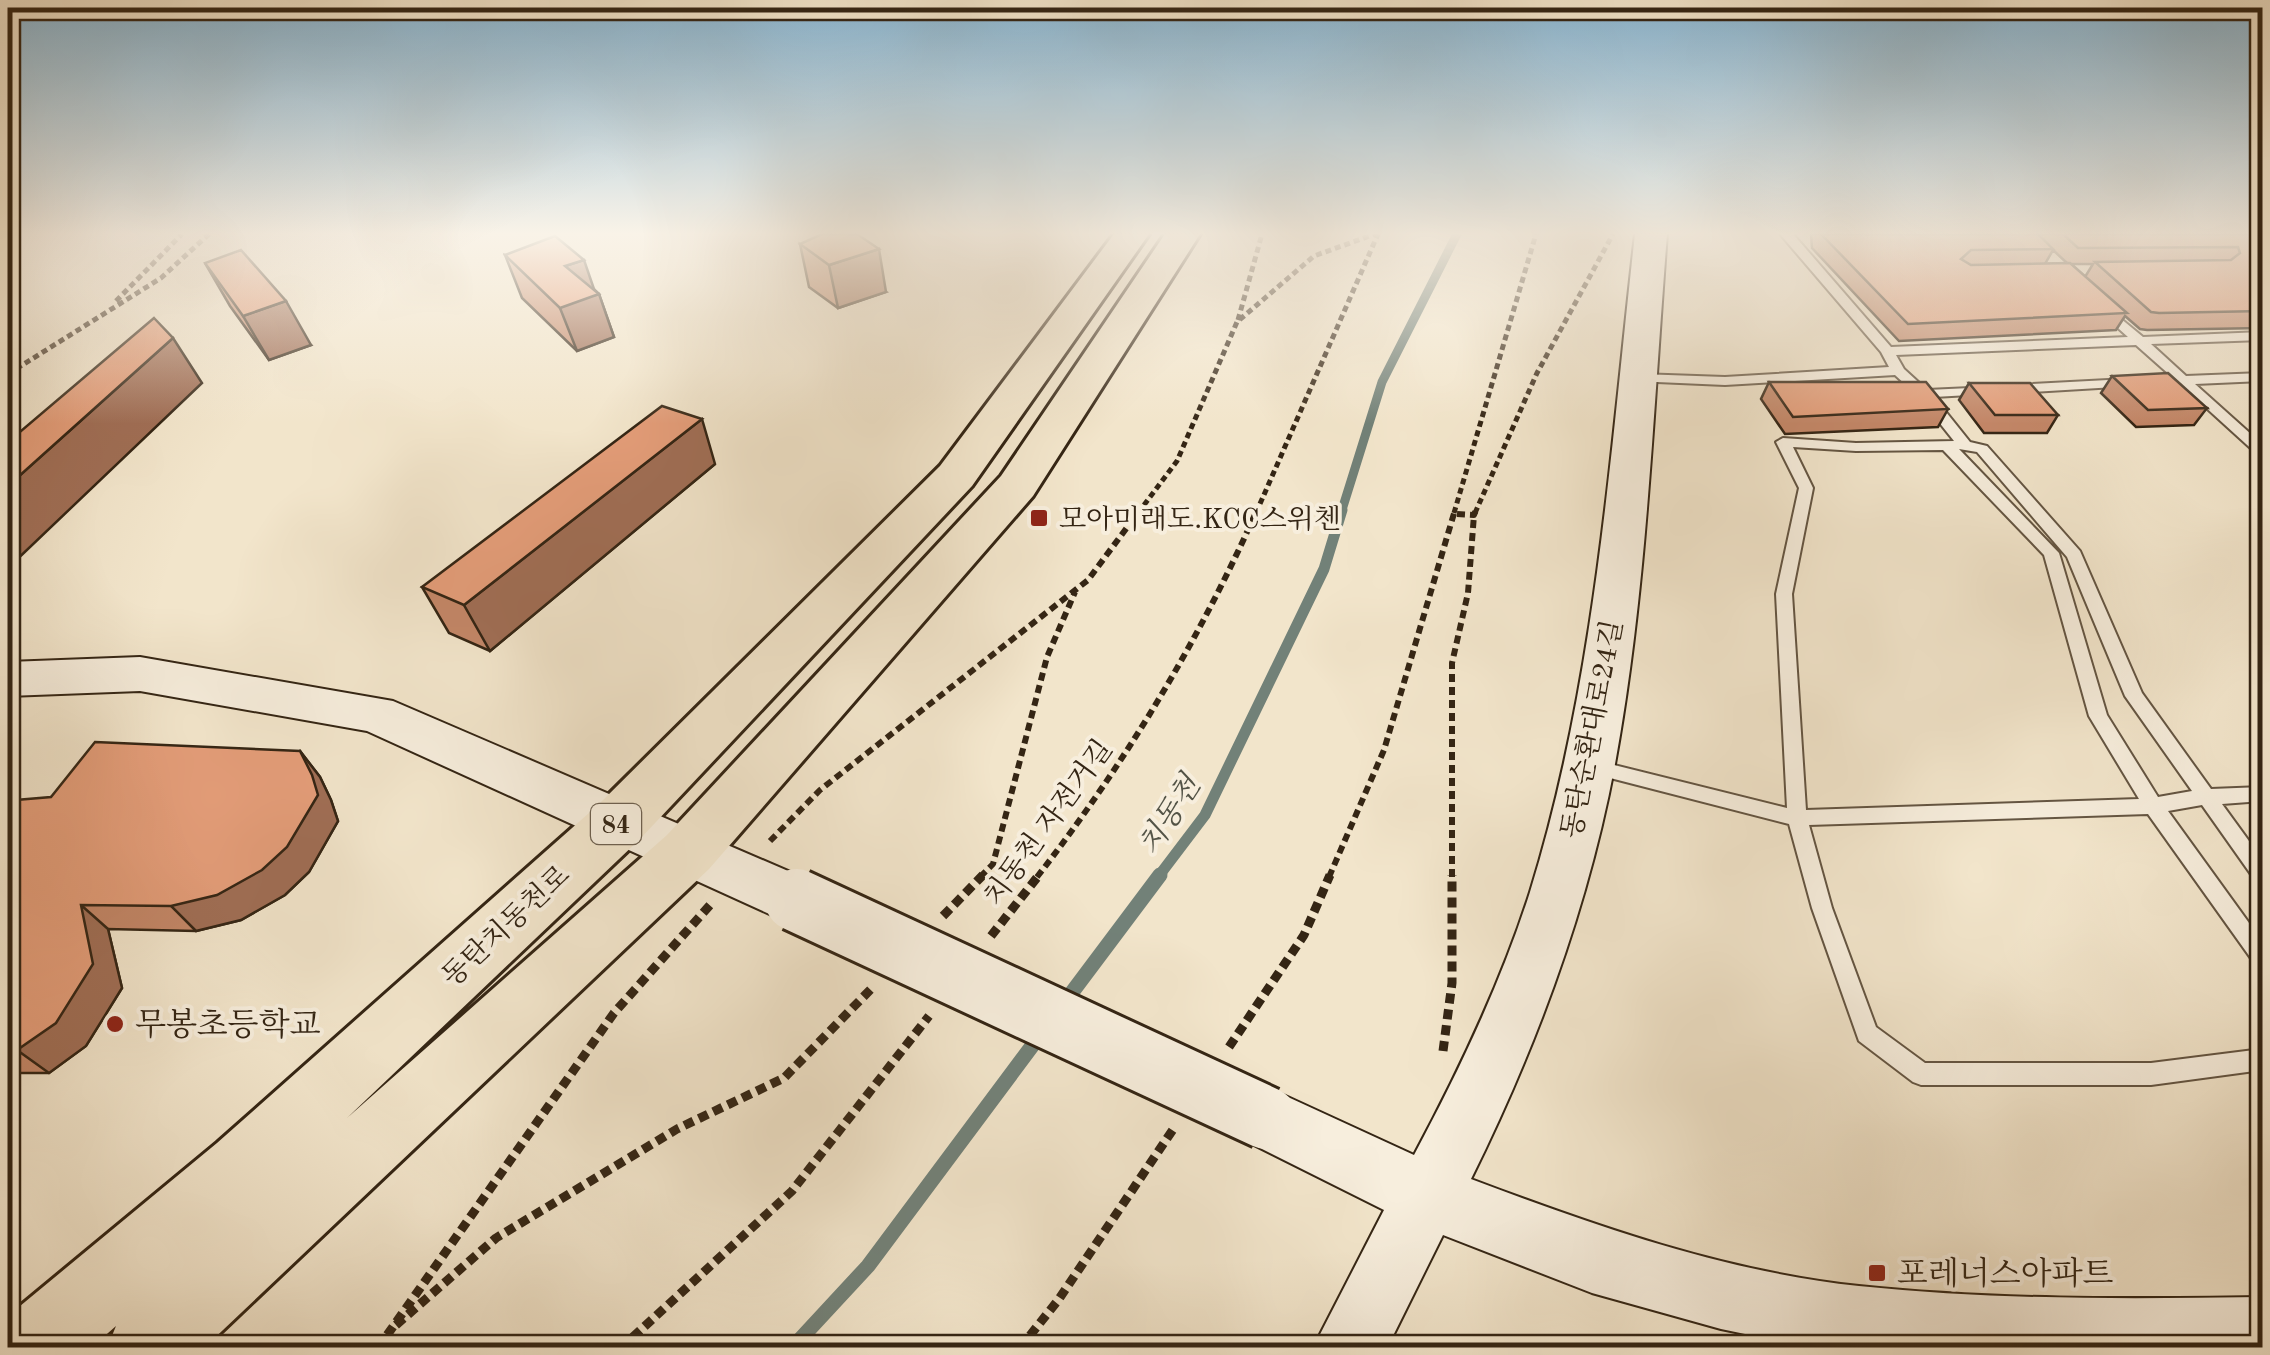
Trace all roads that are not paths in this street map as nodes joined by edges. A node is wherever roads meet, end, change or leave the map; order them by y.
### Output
1 (1083, 297) edge
2 (1141, 297) edge
3 (1646, 297) edge
4 (1841, 297) edge
5 (2096, 301) edge
6 (2262, 336) edge
7 (2140, 341) junction
8 (1887, 351) junction
9 (1898, 371) junction
10 (1639, 378) junction
11 (2262, 378) edge
12 (2183, 380) junction
13 (1924, 394) junction
14 (1957, 446) junction
15 (2262, 450) edge
16 (8, 679) edge
17 (1589, 766) junction
18 (2262, 794) edge
19 (2204, 797) junction
20 (2153, 806) junction
21 (1797, 818) junction
22 (619, 822) junction
23 (713, 864) junction
24 (2262, 874) edge
25 (2262, 957) edge
26 (2262, 1060) edge
27 (1425, 1195) junction
28 (2262, 1332) edge
29 (30, 1348) edge
30 (146, 1348) edge
31 (1348, 1348) edge

1 - 22 main road, 동탄치동천로 / 84
2 - 23 main road, 84
3 - 10 street, 동탄순환대로24길
4 - 8 lane
5 - 7 lane
6 - 7 lane
7 - 8 lane
7 - 12 lane
8 - 9 lane
9 - 10 lane
9 - 13 lane
10 - 17 street, 동탄순환대로24길
11 - 12 lane
12 - 13 lane
12 - 15 lane
13 - 14 lane
14 - 19 lane
14 - 20 lane
14 - 21 lane
16 - 22 street
17 - 21 lane
17 - 27 street, 동탄순환대로24길
18 - 19 lane
19 - 20 lane
19 - 24 lane
20 - 21 lane
20 - 25 lane
21 - 26 lane
22 - 23 street
22 - 29 main road, 동탄치동천로 / 84
23 - 27 street, bridge
23 - 30 main road, 84
27 - 28 street
27 - 31 street, 동탄순환대로24길

